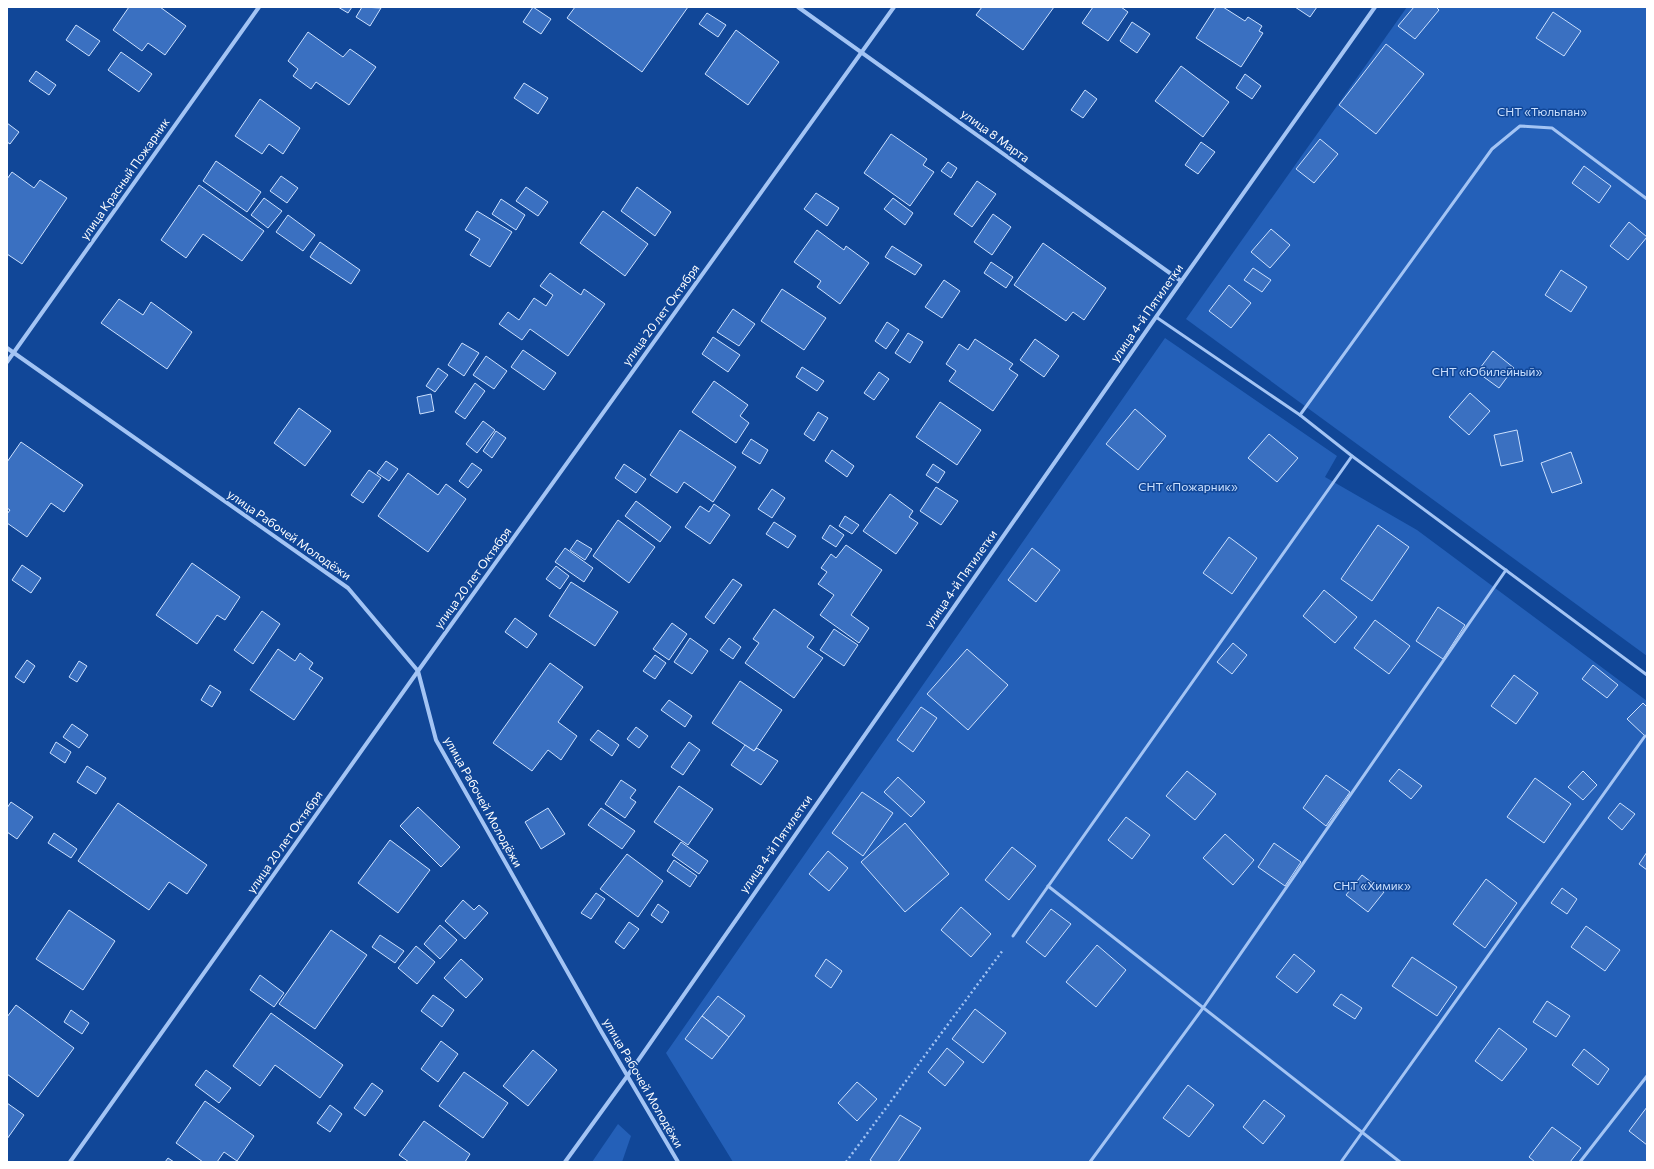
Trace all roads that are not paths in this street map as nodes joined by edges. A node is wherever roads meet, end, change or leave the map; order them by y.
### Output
1 (259, 7) edge
2 (798, 7) edge
3 (894, 7) edge
4 (1375, 7) edge
5 (861, 53) junction
6 (1647, 199) edge
7 (1181, 281) junction
8 (1156, 317) junction
9 (7, 348) edge
10 (14, 353) junction
11 (7, 362) edge
12 (1300, 415) junction
13 (1352, 456) junction
14 (1506, 570) junction
15 (418, 671) junction
16 (1647, 675) edge
17 (1644, 736) dead end
18 (1048, 886) junction
19 (1013, 936) road end
20 (1203, 1008) junction
21 (628, 1075) junction
22 (1647, 1076) edge
23 (1362, 1133) junction
24 (70, 1162) edge
25 (565, 1162) edge
26 (678, 1162) edge
27 (1090, 1162) edge
28 (1341, 1162) edge
29 (1400, 1162) edge
30 (1580, 1162) edge

1 - 10 street, улица Красный Пожарник
2 - 5 street, улица 8 Марта
3 - 5 street, улица 20 лет Октября
4 - 7 street, улица 4-й Пятилетки
5 - 7 street, улица 8 Марта
5 - 15 street, улица 20 лет Октября
6 - 12 lane
7 - 8 street, улица 4-й Пятилетки
8 - 12 lane
8 - 21 street, улица 4-й Пятилетки
9 - 10 street, улица Рабочей Молодёжи
10 - 11 street, улица Красный Пожарник
10 - 15 street, улица Рабочей Молодёжи
12 - 13 lane
13 - 14 lane
13 - 18 lane
14 - 16 lane
14 - 20 lane
15 - 21 street, улица Рабочей Молодёжи
15 - 24 street, улица 20 лет Октября
17 - 23 lane
18 - 19 lane
18 - 20 lane
20 - 23 lane
20 - 27 lane
21 - 25 street, улица 4-й Пятилетки
21 - 26 street, улица Рабочей Молодёжи
22 - 30 lane
23 - 28 lane
23 - 29 lane

